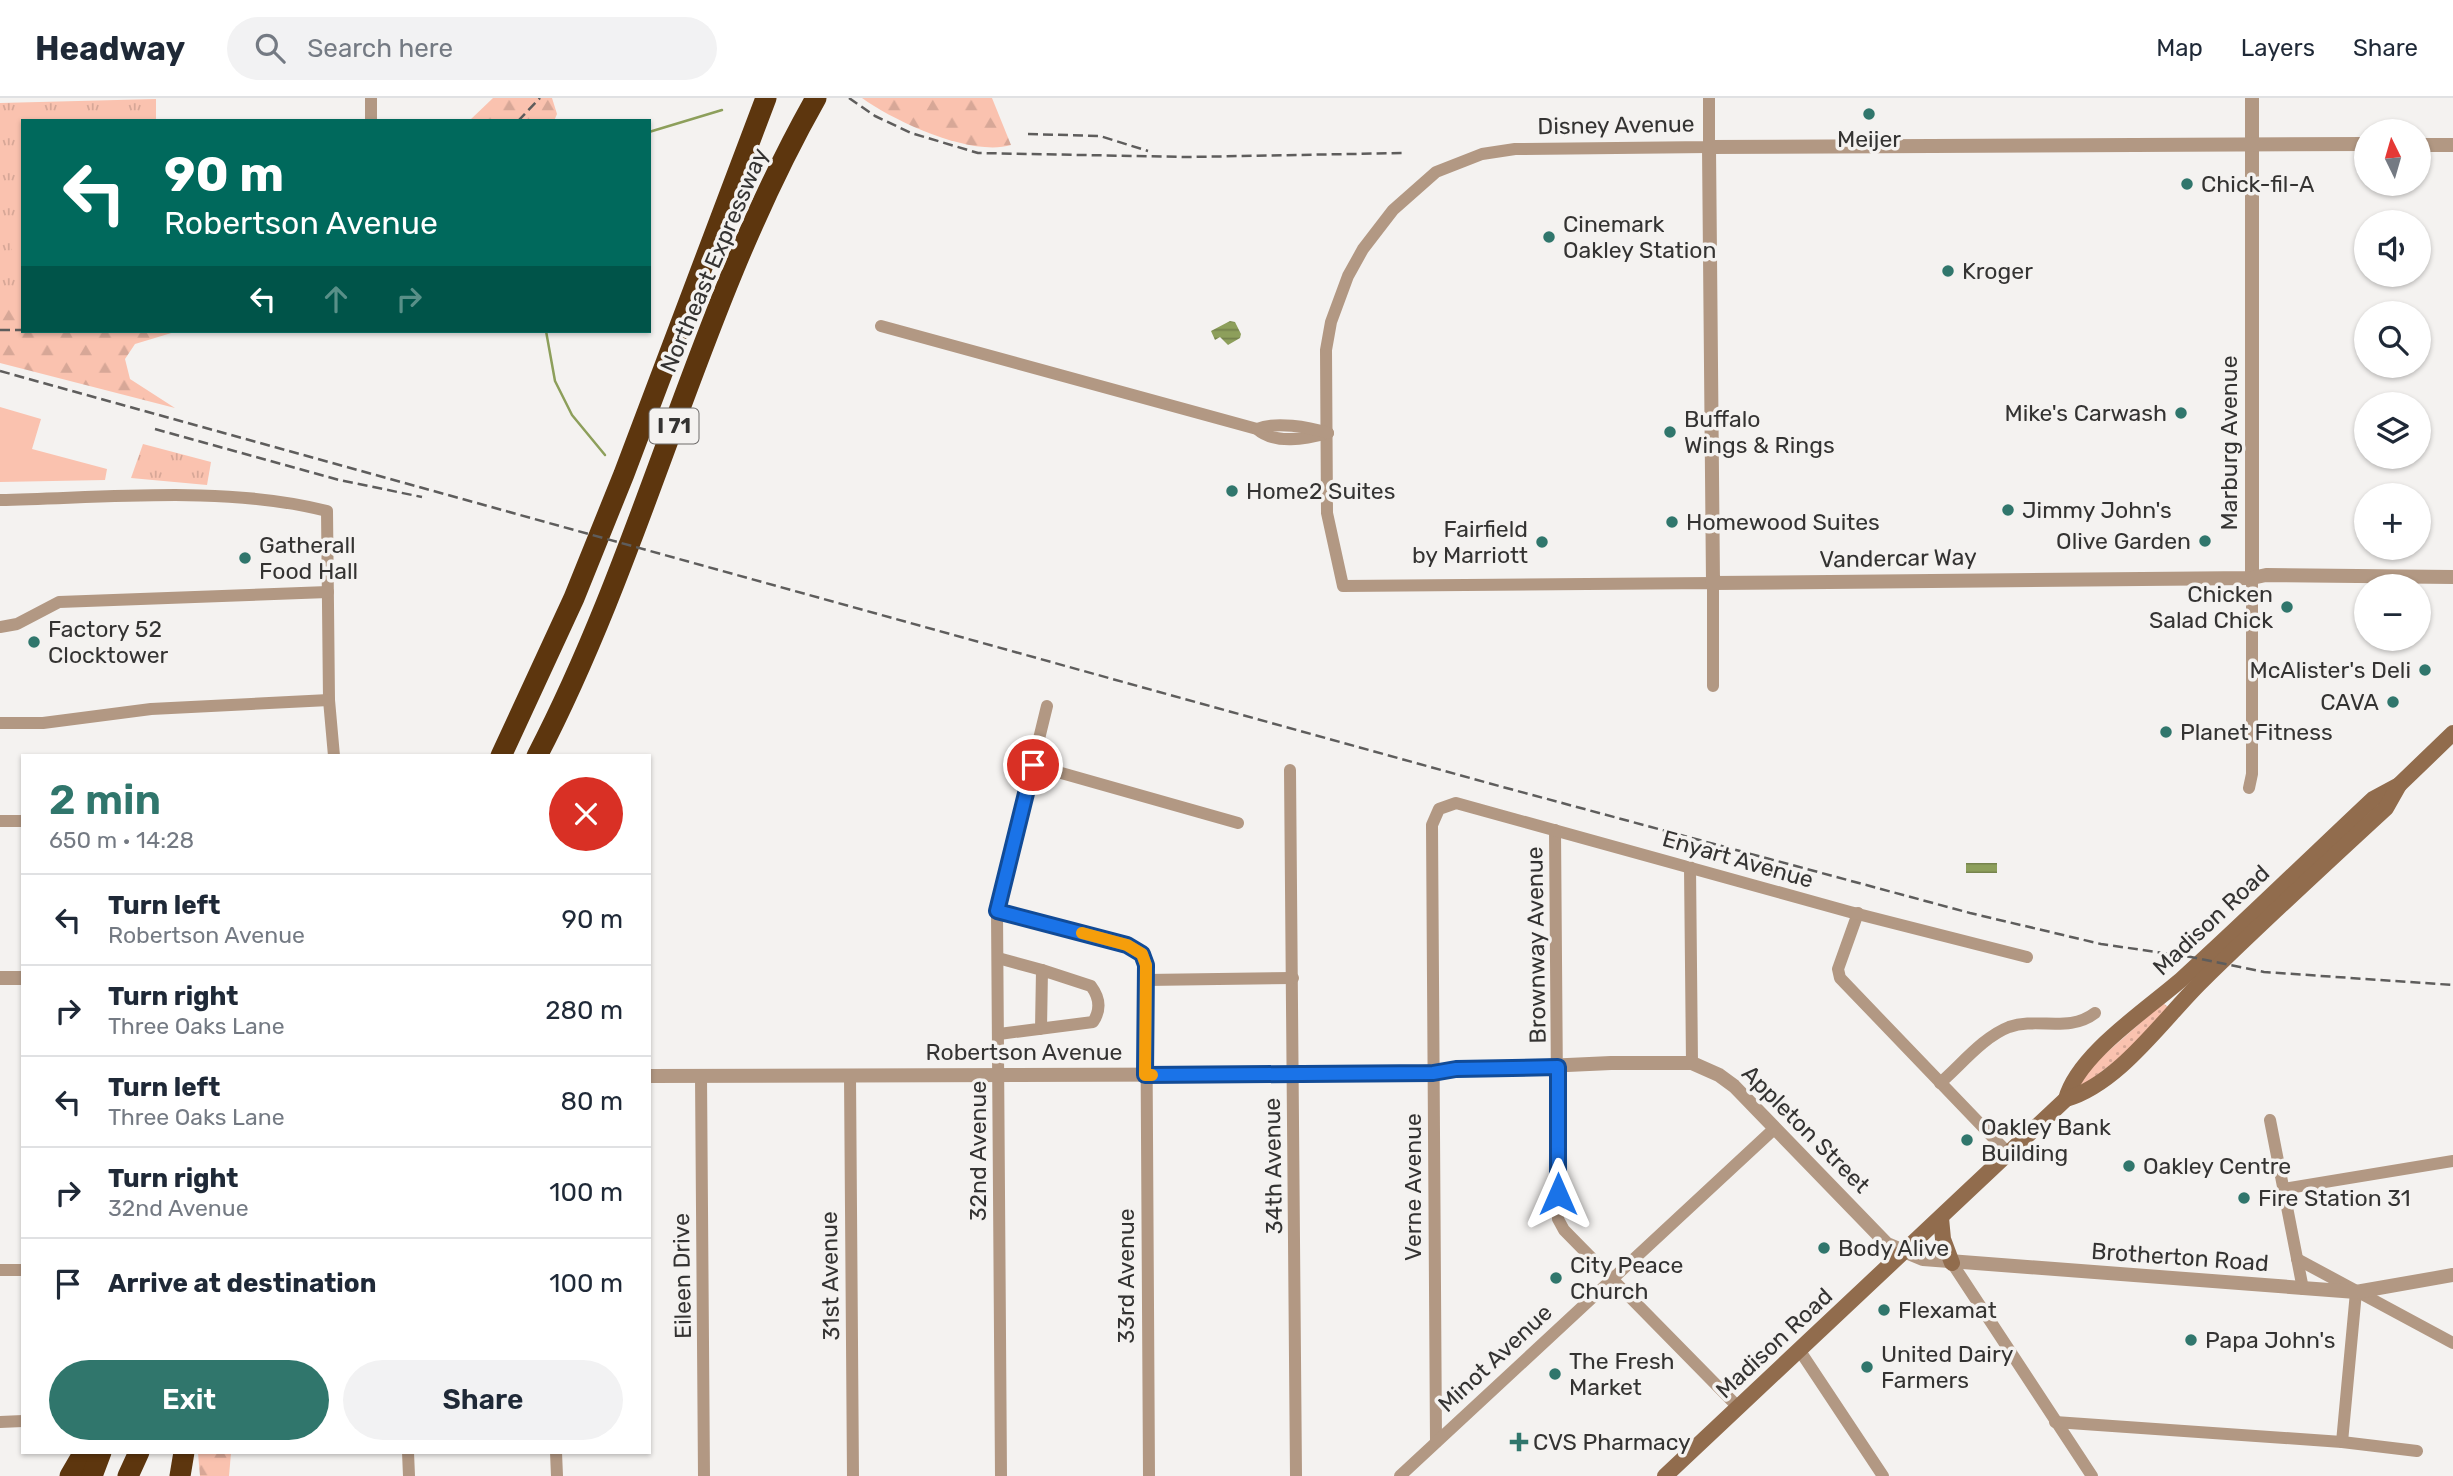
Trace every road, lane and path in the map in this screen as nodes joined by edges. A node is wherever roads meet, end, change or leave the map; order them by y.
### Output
1 (371, 98) edge
2 (765, 98) edge
3 (816, 98) edge
4 (1709, 98) edge
5 (2252, 98) edge
6 (371, 119) edge
7 (2253, 143) junction
8 (2354, 144) edge
9 (2431, 145) edge
10 (2453, 145) edge
11 (1709, 147) junction
12 (881, 326) dead end
13 (1328, 433) junction
14 (0, 500) edge
15 (2453, 577) edge
16 (2252, 578) junction
17 (1713, 583) junction
18 (1343, 586) joint
19 (328, 592) junction
20 (0, 627) edge
21 (1713, 686) dead end
22 (329, 700) junction
23 (1047, 706) dead end
24 (0, 723) edge
25 (2453, 733) edge
26 (334, 754) edge
27 (502, 754) edge
28 (538, 754) edge
29 (1033, 765) junction
30 (1290, 771) dead end
31 (2399, 785) junction
32 (2249, 788) dead end
33 (1439, 808) joint
34 (0, 821) edge
35 (21, 821) edge
36 (1238, 823) dead end
37 (1555, 830) junction
38 (1690, 867) junction
39 (997, 911) junction
40 (1858, 914) junction
41 (2027, 957) dead end
42 (998, 958) junction
43 (1042, 970) junction
44 (0, 978) edge
45 (21, 978) edge
46 (1293, 978) junction
47 (1146, 980) junction
48 (2095, 1013) dead end
49 (1041, 1029) junction
50 (999, 1034) junction
51 (1692, 1063) junction
52 (1558, 1067) junction
53 (1433, 1073) junction
54 (1293, 1074) junction
55 (1145, 1075) junction
56 (651, 1076) edge
57 (701, 1076) junction
58 (849, 1076) junction
59 (999, 1076) junction
60 (1940, 1083) junction
61 (2066, 1099) junction
62 (2270, 1120) dead end
63 (1774, 1129) junction
64 (2008, 1153) junction
65 (2453, 1161) edge
66 (2283, 1189) junction
67 (1941, 1218) junction
68 (1904, 1253) junction
69 (2297, 1259) junction
70 (1952, 1263) junction
71 (0, 1270) edge
72 (21, 1270) edge
73 (2453, 1275) edge
74 (1613, 1278) junction
75 (2303, 1289) junction
76 (2356, 1292) junction
77 (2453, 1343) edge
78 (1800, 1351) junction
79 (1738, 1407) junction
80 (21, 1421) edge
81 (0, 1422) edge
82 (2055, 1422) junction
83 (1436, 1442) junction
84 (2342, 1442) junction
85 (2417, 1451) dead end
86 (83, 1454) edge
87 (101, 1454) edge
88 (138, 1454) edge
89 (184, 1454) edge
90 (408, 1454) edge
91 (556, 1454) edge
92 (70, 1476) edge
93 (92, 1476) edge
94 (128, 1476) edge
95 (180, 1476) edge
96 (408, 1476) edge
97 (556, 1476) edge
98 (704, 1476) edge
99 (853, 1476) edge
100 (1001, 1476) edge
101 (1149, 1476) edge
102 (1296, 1476) edge
103 (1400, 1476) edge
104 (1665, 1476) edge
105 (1882, 1476) edge
106 (2092, 1476) edge

1 - 6 street
2 - 27 highway, Northeast Expressway / I 71
3 - 28 highway, Northeast Expressway / I 71
4 - 11 street
5 - 7 street, Marburg Avenue
7 - 8 street, Disney Avenue
7 - 11 street, Disney Avenue
7 - 16 street, Marburg Avenue
9 - 10 street
11 - 13 street, Disney Avenue
11 - 17 street
12 - 13 street
13 - 18 street, Disney Avenue
14 - 19 street
15 - 16 street, Vandercar Way
16 - 17 street, Vandercar Way
16 - 32 street, Marburg Avenue
17 - 18 street, Vandercar Way
17 - 21 street
19 - 20 street
19 - 22 street
22 - 24 street
22 - 26 street
23 - 29 street, 32nd Avenue
25 - 31 main road, Madison Road
29 - 36 street
29 - 39 street, 32nd Avenue
30 - 46 street, 34th Avenue
31 - 61 main road, Madison Road
31 - 61 main road, Madison Road
33 - 37 street, Enyart Avenue
33 - 53 street, Verne Avenue
34 - 35 street
37 - 38 street, Enyart Avenue
37 - 52 street, Brownway Avenue
38 - 40 street, Enyart Avenue
38 - 51 street
39 - 42 street, 32nd Avenue
39 - 47 street, 33rd Avenue
40 - 41 street, Enyart Avenue
40 - 60 street
42 - 43 street
42 - 50 street, 32nd Avenue
43 - 49 street
43 - 49 street
44 - 45 street
46 - 47 street
46 - 54 street, 34th Avenue
47 - 55 street, 33rd Avenue
48 - 60 street
49 - 50 street
50 - 59 street, 32nd Avenue
51 - 52 street, Robertson Avenue
51 - 63 street, Appleton Street
52 - 53 street, Robertson Avenue
52 - 74 street, Brownway Avenue
53 - 54 street, Robertson Avenue
53 - 83 street, Verne Avenue
54 - 55 street, Robertson Avenue
54 - 102 street, 34th Avenue
55 - 59 street, Robertson Avenue
55 - 101 street, 33rd Avenue
56 - 57 street, Robertson Avenue
57 - 58 street, Robertson Avenue
57 - 98 street, Eileen Drive
58 - 59 street, Robertson Avenue
58 - 99 street, 31st Avenue
59 - 100 street, 32nd Avenue
60 - 64 street
61 - 64 main road, Madison Road
62 - 66 street
63 - 68 street, Appleton Street
63 - 74 street, Minot Avenue
64 - 67 main road, Madison Road
65 - 66 street
66 - 69 street
67 - 68 main road, Madison Road
67 - 70 main road
68 - 70 street, Brotherton Road
68 - 78 main road, Madison Road
69 - 75 street
69 - 76 street
70 - 75 street, Brotherton Road
70 - 82 street
71 - 72 street
73 - 76 street, Brotherton Road
74 - 79 street, Brownway Avenue
74 - 83 street, Minot Avenue
75 - 76 street, Brotherton Road
76 - 77 street
76 - 84 street
78 - 79 main road, Madison Road
78 - 105 street
79 - 104 main road, Madison Road
80 - 81 street
82 - 84 street
82 - 106 street
83 - 103 street, Minot Avenue
84 - 85 street
86 - 92 highway
87 - 93 highway
88 - 94 highway
89 - 95 highway
90 - 96 street
91 - 97 street

